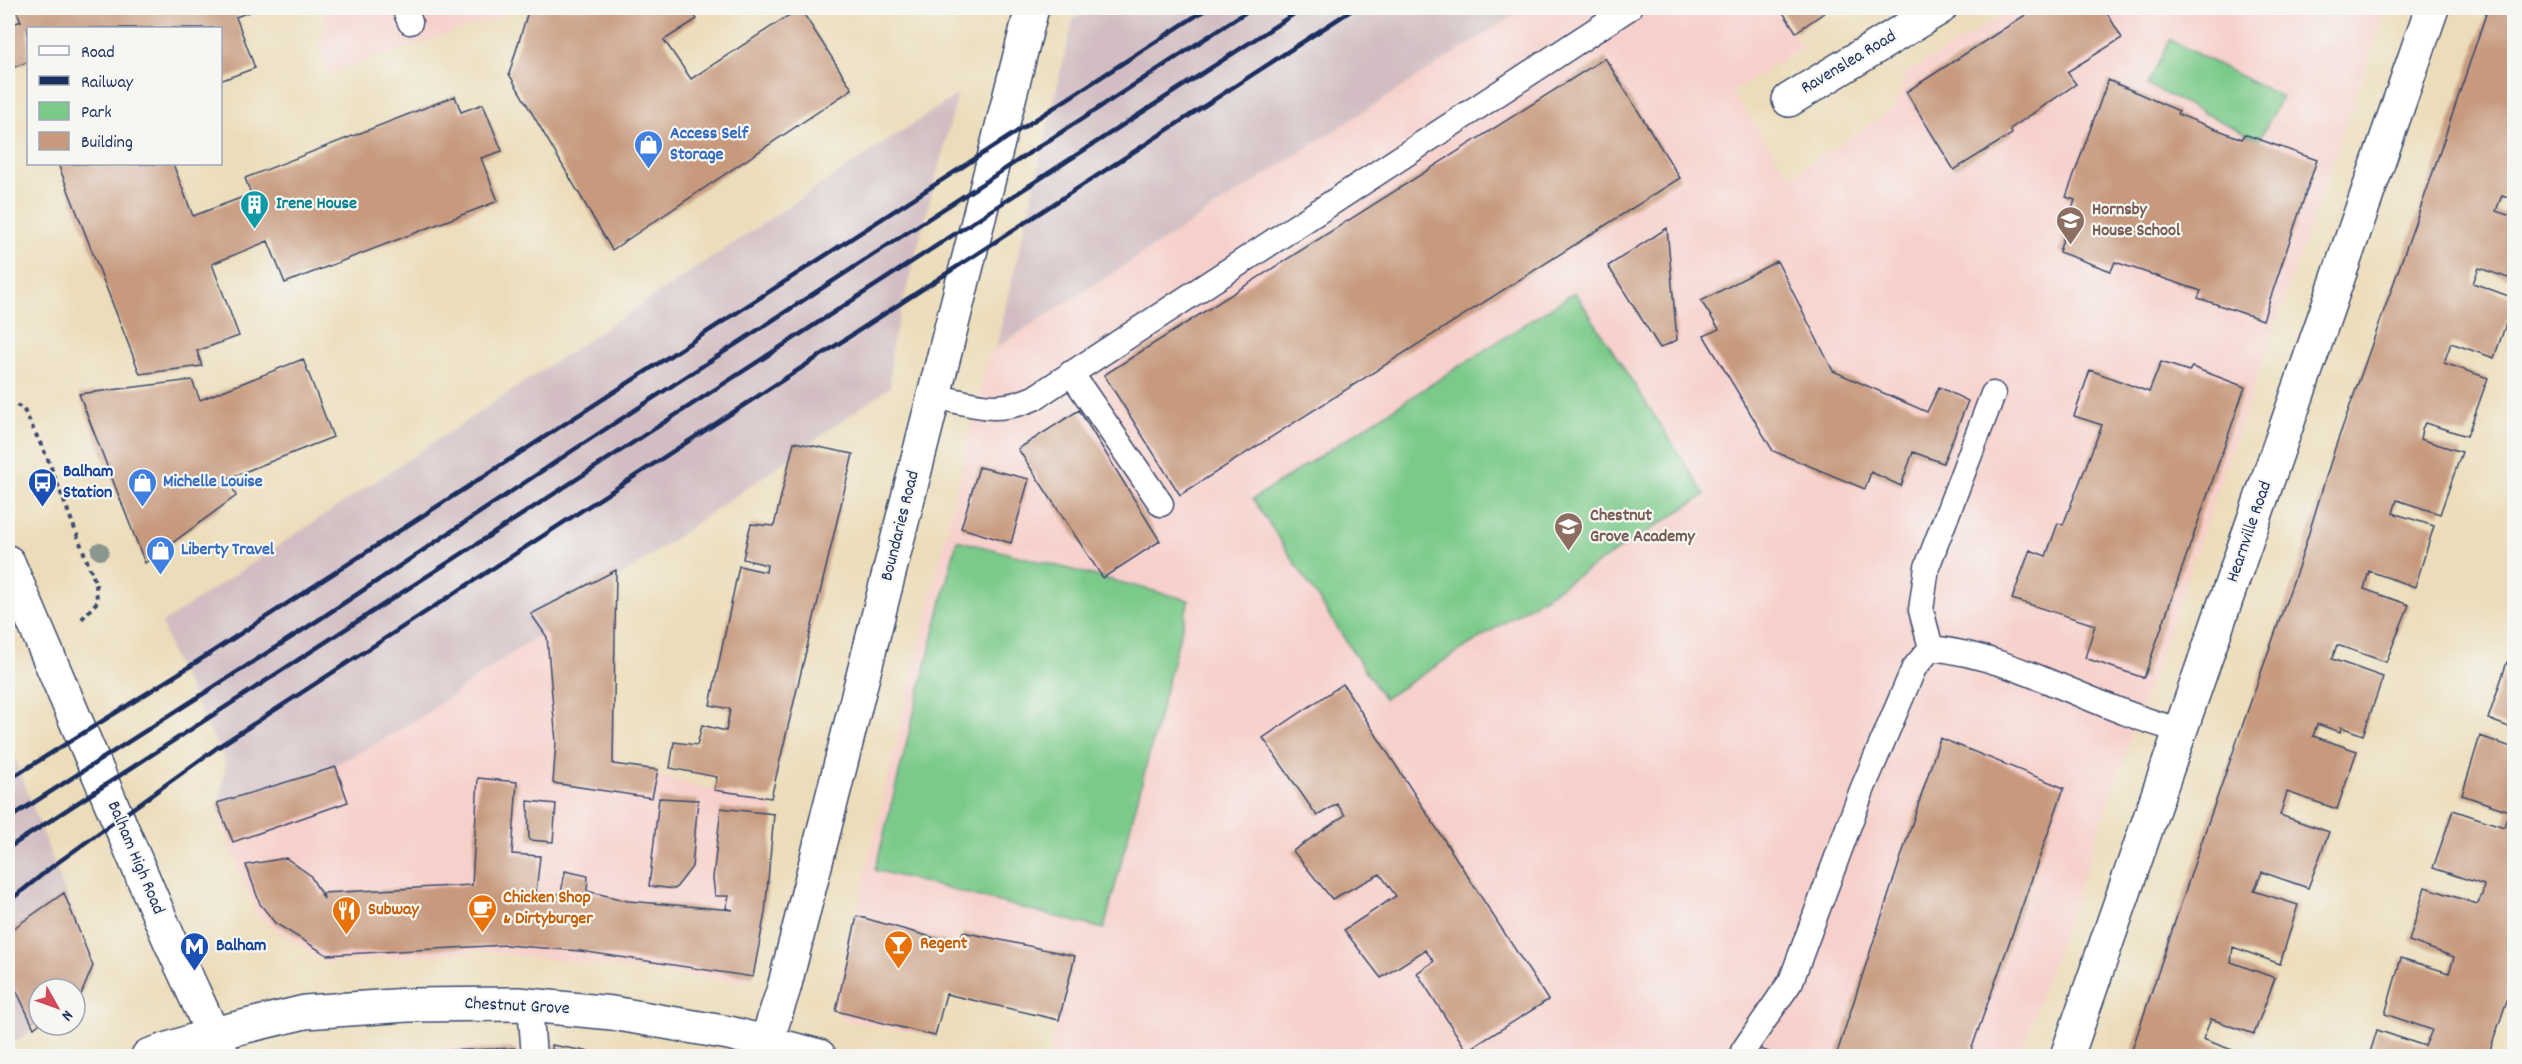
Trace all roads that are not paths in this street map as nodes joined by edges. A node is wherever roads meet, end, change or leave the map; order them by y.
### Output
1 (1032, 8) edge
2 (1629, 8) edge
3 (1940, 8) edge
4 (2432, 8) edge
5 (1789, 100) dead end
6 (1071, 373) junction
7 (1993, 394) dead end
8 (934, 396) junction
9 (1161, 504) dead end
10 (8, 562) edge
11 (1931, 648) junction
12 (2181, 730) junction
13 (530, 1005) junction
14 (766, 1043) junction
15 (218, 1045) edge
16 (1743, 1051) dead end
17 (148, 1056) edge
18 (534, 1056) edge
19 (819, 1056) edge
20 (2067, 1056) edge

1 - 8 main road, Boundaries Road
2 - 6 lane
3 - 5 main road, Ravenslea Road
4 - 12 main road, Hearnville Road
6 - 8 lane
6 - 9 lane
7 - 11 lane
8 - 14 main road, Boundaries Road
10 - 15 main road, Balham High Road
11 - 12 lane
11 - 16 lane
12 - 20 main road, Hearnville Road
13 - 14 main road, Chestnut Grove
13 - 15 main road, Chestnut Grove
13 - 18 lane
14 - 19 main road, Chestnut Grove
15 - 17 main road, Chestnut Grove

